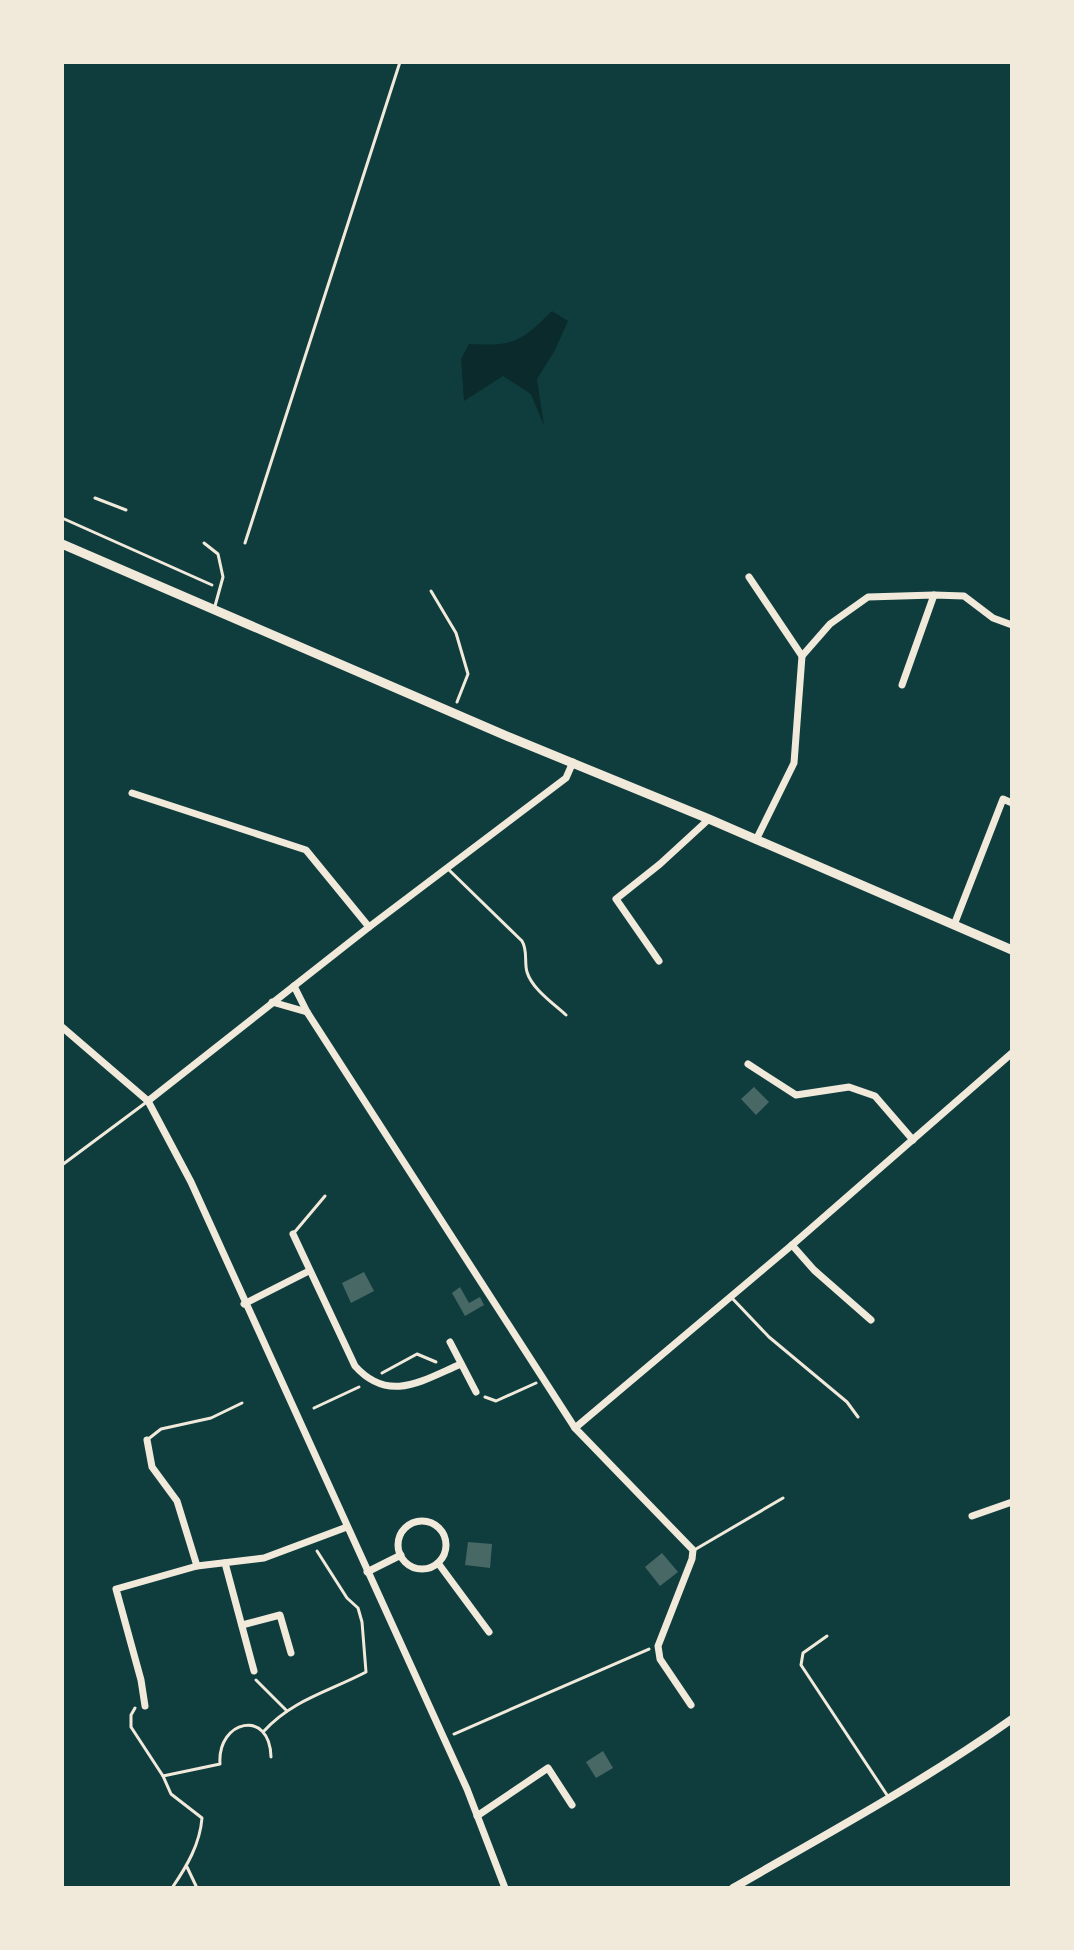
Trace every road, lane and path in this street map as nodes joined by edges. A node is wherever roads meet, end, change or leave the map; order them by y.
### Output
1 (400, 62) edge
2 (95, 498) dead end
3 (126, 510) dead end
4 (62, 518) edge
5 (204, 543) dead end
6 (245, 543) dead end
7 (62, 544) edge
8 (749, 577) dead end
9 (219, 588) junction
10 (431, 591) dead end
11 (934, 595) junction
12 (214, 610) junction
13 (1012, 625) edge
14 (802, 656) junction
15 (902, 685) dead end
16 (452, 713) junction
17 (573, 762) junction
18 (132, 793) dead end
19 (1012, 803) edge
20 (709, 819) junction
21 (756, 840) junction
22 (447, 868) junction
23 (954, 925) junction
24 (369, 927) junction
25 (1012, 950) edge
26 (659, 961) dead end
27 (294, 986) junction
28 (272, 1002) junction
29 (307, 1012) junction
30 (566, 1015) dead end
31 (62, 1027) edge
32 (1012, 1053) edge
33 (748, 1064) dead end
34 (148, 1101) junction
35 (913, 1140) junction
36 (62, 1165) edge
37 (62, 1183) edge
38 (325, 1196) dead end
39 (293, 1234) joint
40 (792, 1245) junction
41 (309, 1271) junction
42 (731, 1297) junction
43 (244, 1304) junction
44 (871, 1320) dead end
45 (450, 1342) dead end
46 (440, 1364) dead end
47 (461, 1364) junction
48 (377, 1376) dead end
49 (542, 1379) junction
50 (359, 1387) dead end
51 (476, 1392) joint
52 (242, 1403) dead end
53 (314, 1408) dead end
54 (858, 1417) dead end
55 (575, 1428) junction
56 (147, 1440) joint
57 (783, 1498) dead end
58 (1012, 1502) edge
59 (972, 1516) dead end
60 (347, 1527) junction
61 (308, 1543) junction
62 (693, 1550) junction
63 (401, 1555) junction
64 (225, 1563) junction
65 (438, 1563) junction
66 (197, 1566) junction
67 (367, 1572) junction
68 (242, 1625) junction
69 (489, 1632) dead end
70 (827, 1636) dead end
71 (658, 1646) junction
72 (291, 1653) dead end
73 (254, 1671) joint
74 (691, 1705) dead end
75 (145, 1706) joint
76 (287, 1711) junction
77 (1012, 1719) edge
78 (264, 1731) junction
79 (444, 1738) junction
80 (271, 1757) dead end
81 (163, 1776) junction
82 (889, 1798) junction
83 (572, 1805) dead end
84 (477, 1816) junction
85 (187, 1867) junction
86 (172, 1888) edge
87 (197, 1888) edge
88 (505, 1888) edge
89 (733, 1888) edge

1 - 6 path
2 - 3 lane
4 - 9 path
5 - 9 lane
7 - 12 main road
8 - 14 street
9 - 12 lane
10 - 16 path
11 - 13 street
11 - 14 street
11 - 15 street
12 - 16 main road
14 - 21 street
16 - 17 main road
17 - 20 main road
17 - 22 street
18 - 24 street
19 - 23 street
20 - 21 main road
20 - 26 street
21 - 23 main road
22 - 24 street
22 - 30 lane
23 - 25 main road
24 - 27 street
27 - 28 street
27 - 29 street
28 - 29 street
28 - 34 street
29 - 49 street
31 - 34 street
32 - 35 street
33 - 35 street
34 - 36 lane
34 - 43 street
35 - 40 street
36 - 37 lane
38 - 39 lane
39 - 41 street
40 - 42 street
40 - 44 street
41 - 43 street
41 - 47 street
42 - 54 lane
42 - 55 street
43 - 60 street
45 - 47 street
46 - 48 path
47 - 51 street
49 - 51 path
49 - 55 street
50 - 53 path
52 - 56 lane
55 - 62 street
56 - 66 street
57 - 62 lane
58 - 59 street
60 - 61 street
60 - 67 street
61 - 64 street
61 - 76 path
62 - 71 street
63 - 65 street
63 - 65 street
63 - 67 street
64 - 66 street
64 - 68 street
65 - 69 street
66 - 75 street
67 - 79 street
68 - 72 street
68 - 73 street
70 - 82 lane
71 - 74 street
71 - 79 path
73 - 76 path
75 - 81 path
76 - 78 path
77 - 82 street
78 - 80 path
78 - 81 path
79 - 84 street
81 - 85 path
82 - 89 street
83 - 84 street
84 - 88 street
85 - 86 path
85 - 87 path

